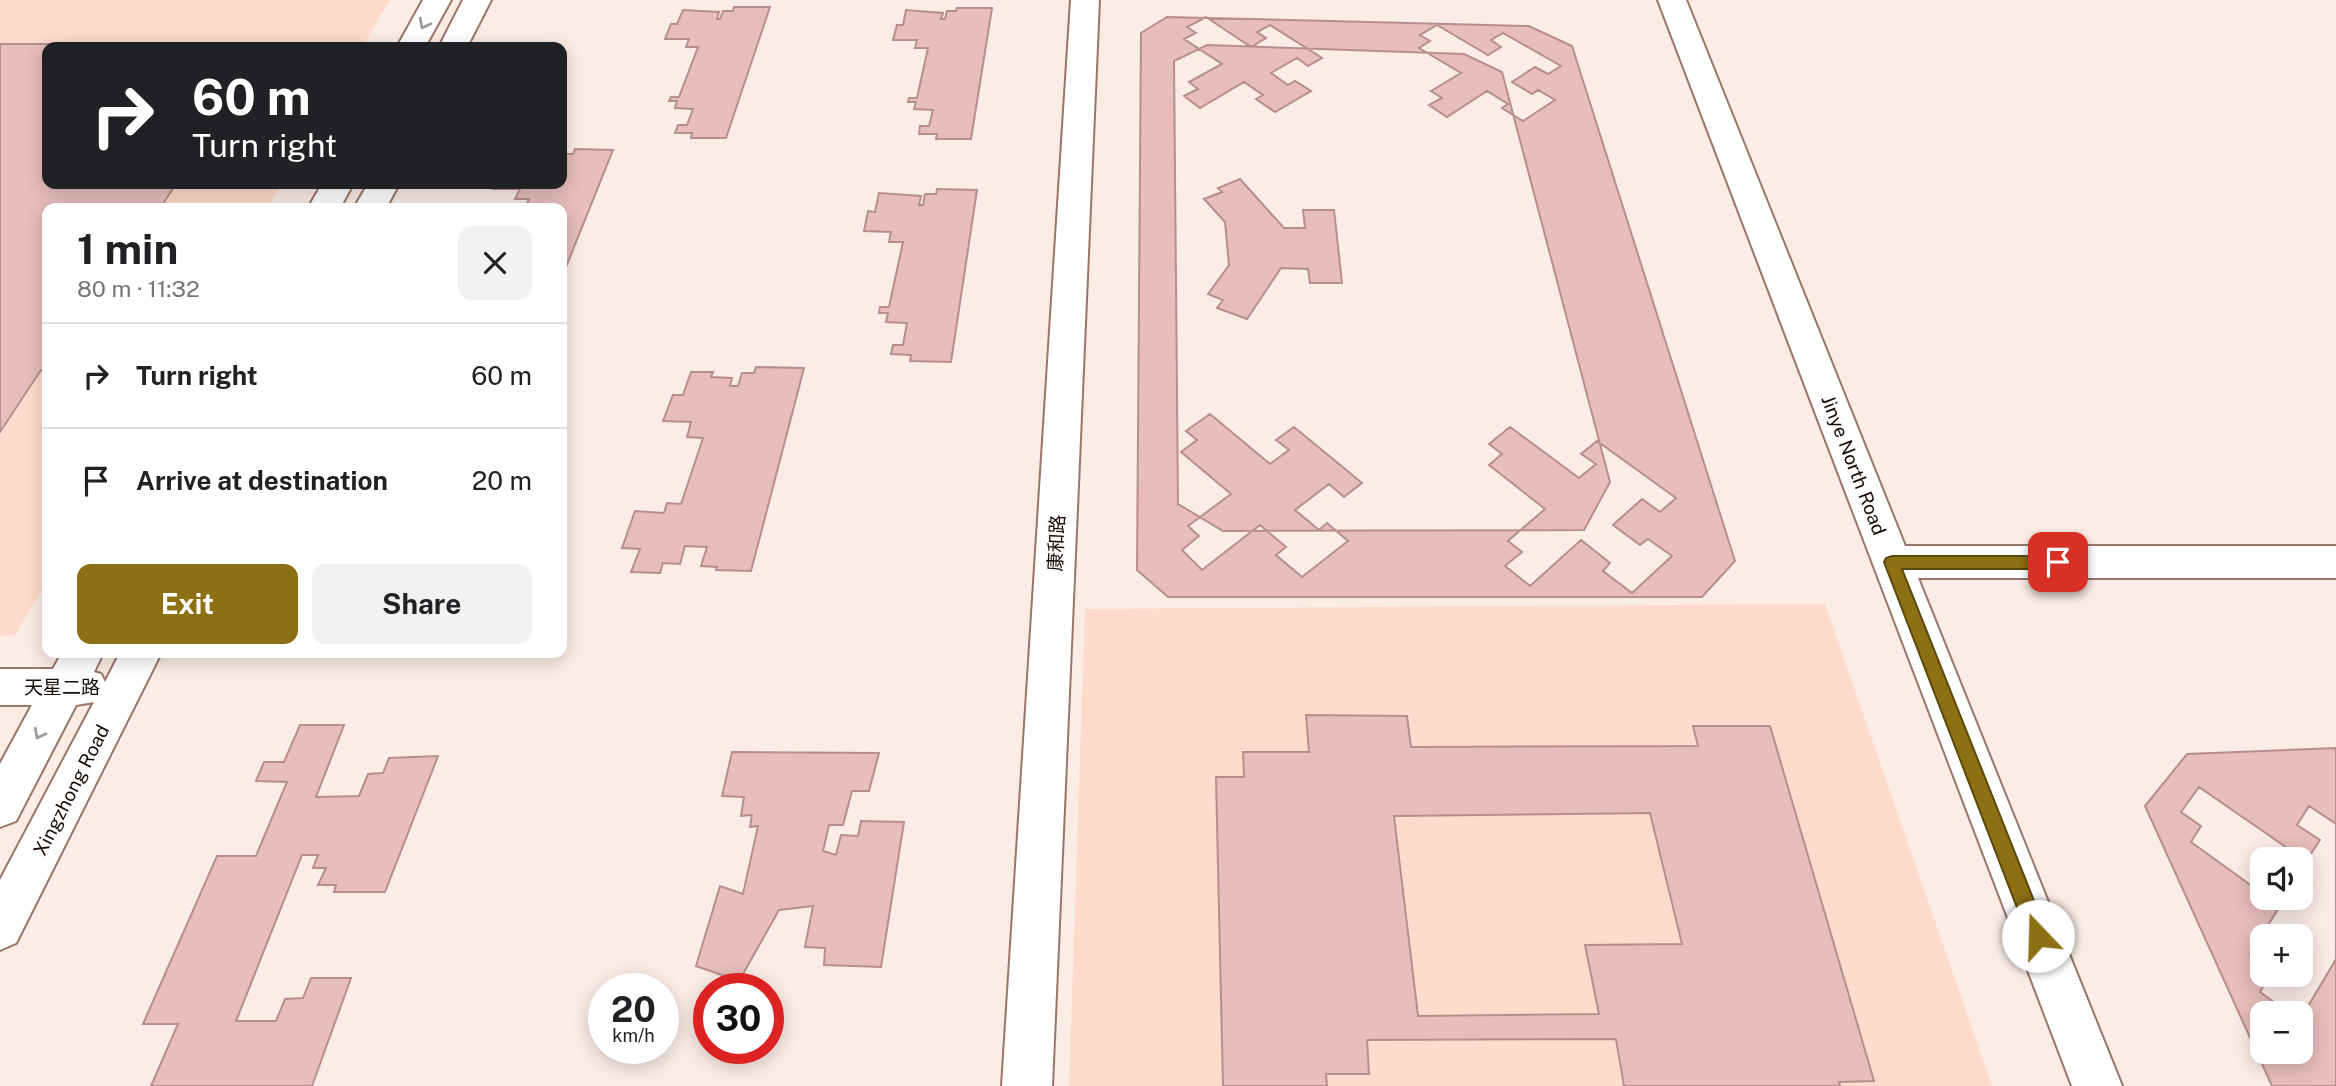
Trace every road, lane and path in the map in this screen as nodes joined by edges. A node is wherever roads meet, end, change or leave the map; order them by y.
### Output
1 (437, 0) edge
2 (477, 0) edge
3 (1086, 0) edge
4 (1672, 0) edge
5 (414, 42) edge
6 (456, 42) edge
7 (1892, 562) junction
8 (2336, 562) edge
9 (74, 670) edge
10 (132, 671) edge
11 (0, 687) edge
12 (0, 806) edge
13 (0, 927) edge
14 (1027, 1086) edge
15 (2097, 1086) edge

1 -> 5 street
2 - 6 street
3 - 14 street, 康和路
4 - 7 street, Jinye North Road
7 - 8 street
7 - 15 street, Jinye North Road
9 - 10 street, 天星二路
9 - 11 street, 天星二路
9 -> 12 street
10 - 13 street, Xingzhong Road

